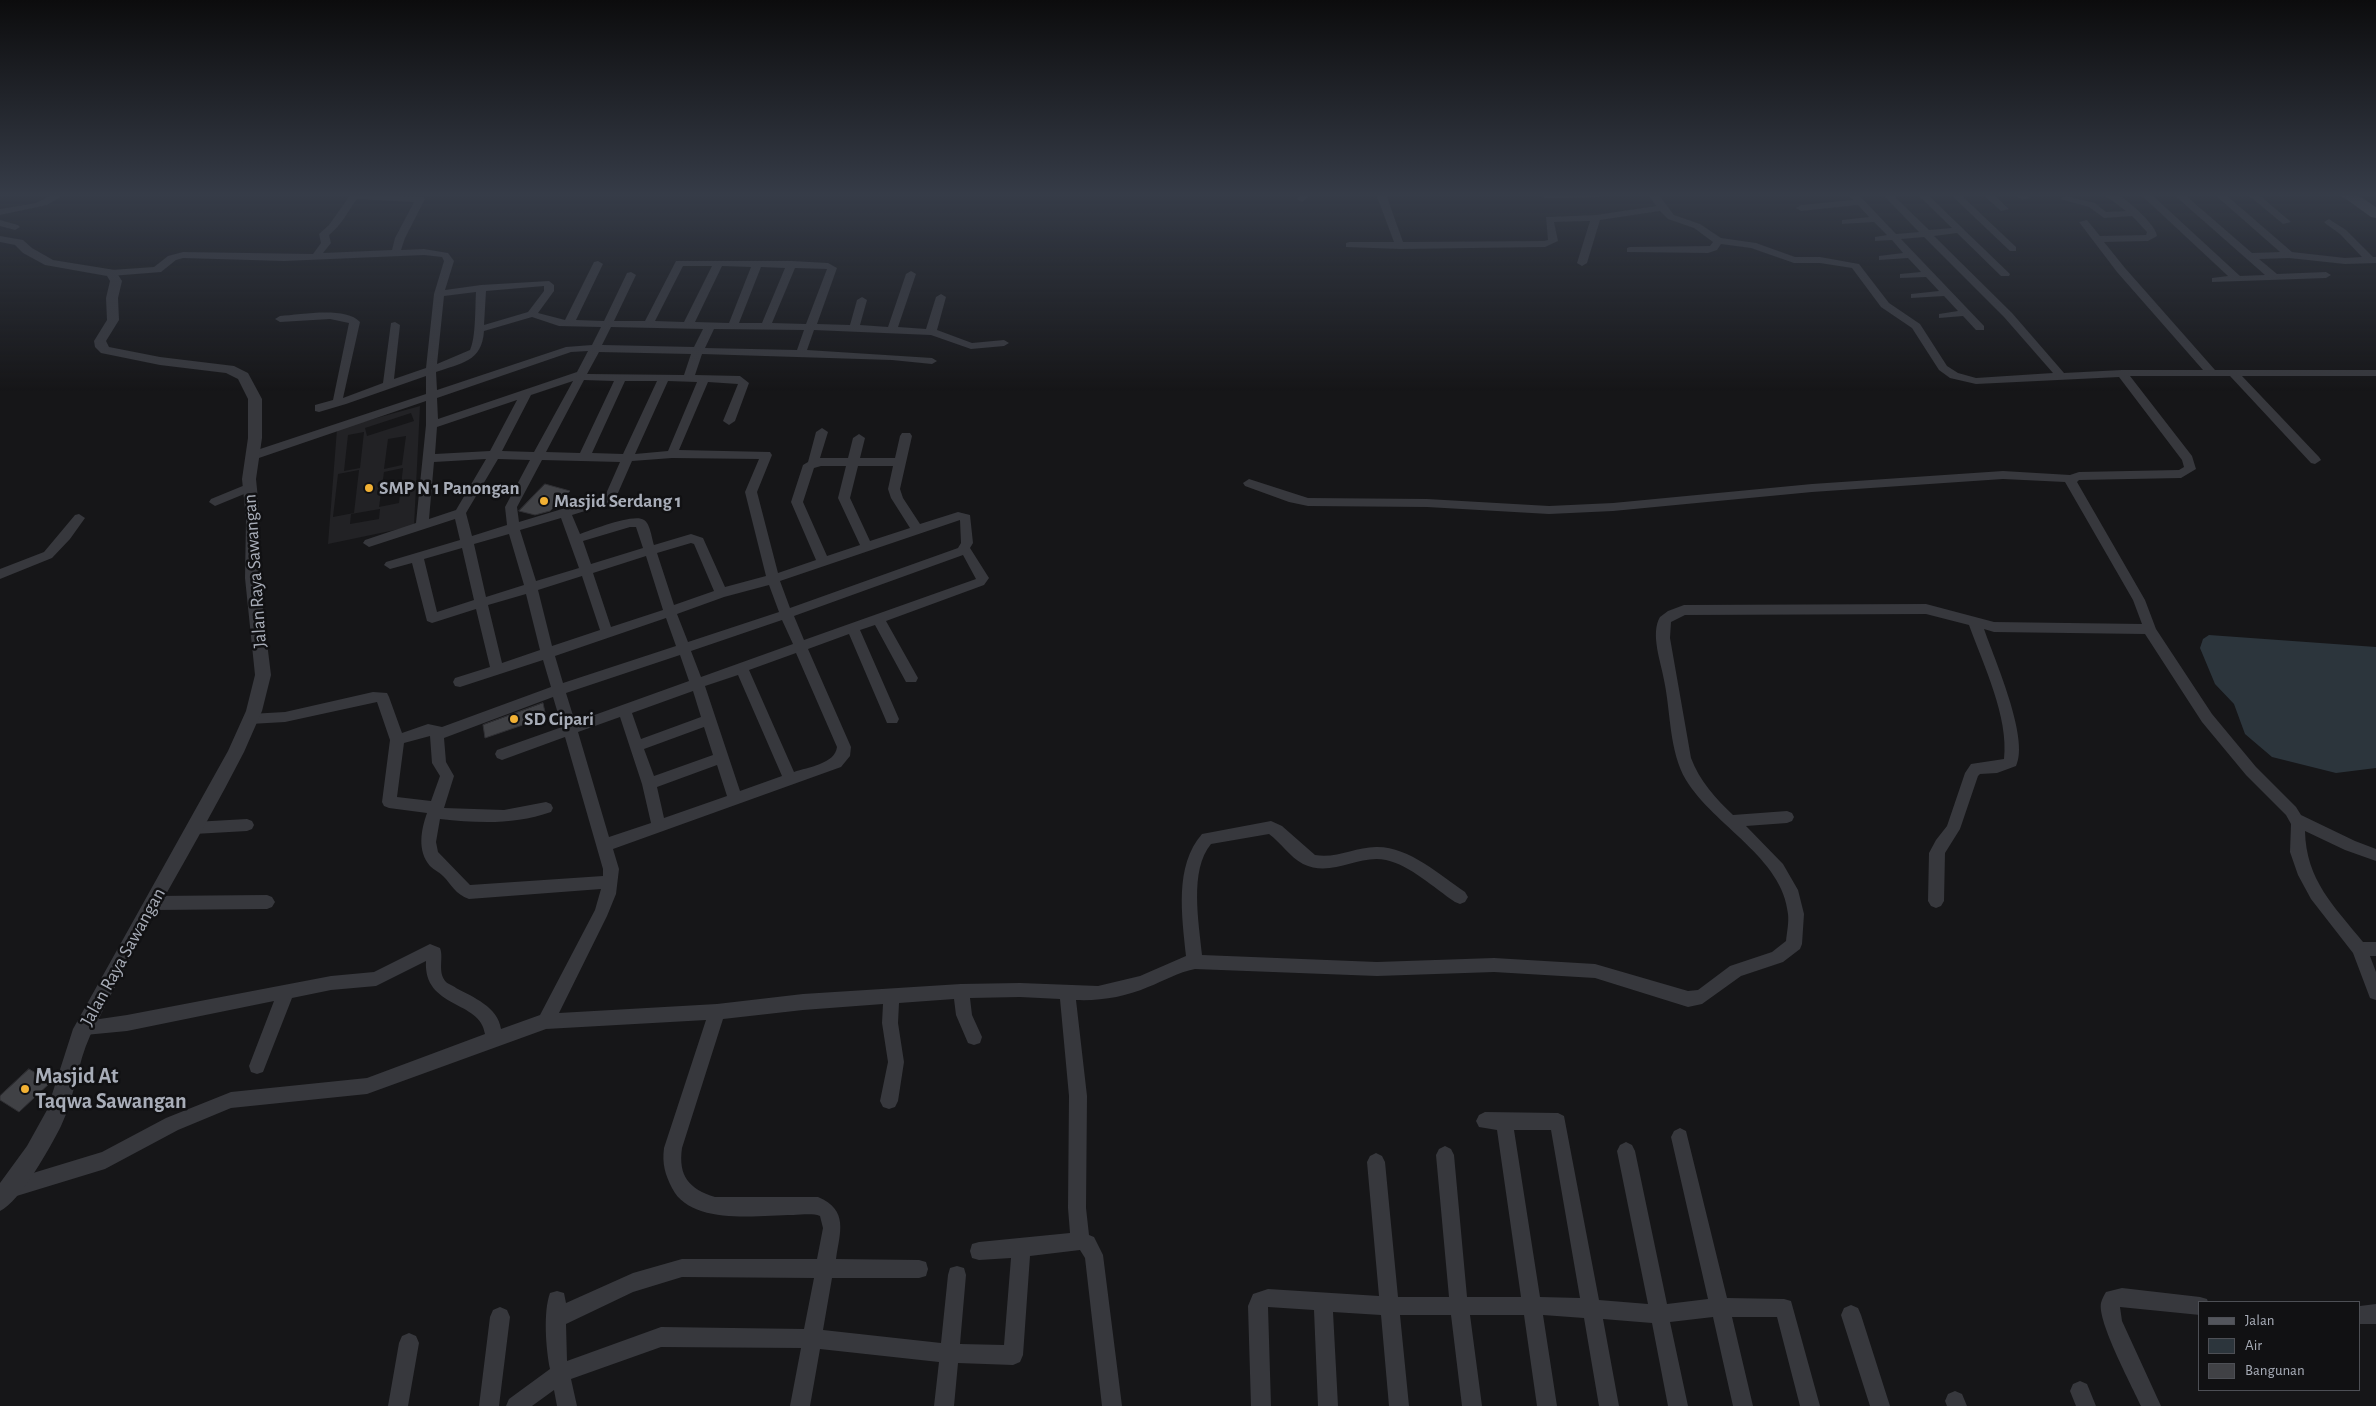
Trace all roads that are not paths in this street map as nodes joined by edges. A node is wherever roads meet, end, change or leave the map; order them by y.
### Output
1 (40, 260) edge
2 (170, 260) edge
3 (448, 260) edge
4 (1583, 260) edge
5 (1793, 260) edge
6 (1915, 260) edge
7 (1952, 260) edge
8 (1990, 260) edge
9 (2113, 260) edge
10 (2216, 260) edge
11 (2256, 260) edge
12 (2332, 260) edge
13 (2373, 260) edge
14 (718, 262) junction
15 (758, 263) junction
16 (1582, 263) dead end
17 (598, 264) dead end
18 (792, 264) junction
19 (111, 273) junction
20 (911, 274) dead end
21 (1929, 274) junction
22 (2005, 274) dead end
23 (631, 275) dead end
24 (2326, 275) dead end
25 (1904, 276) dead end
26 (2274, 277) junction
27 (2237, 279) junction
28 (2216, 280) dead end
29 (480, 288) junction
30 (1947, 293) junction
31 (439, 294) junction
32 (1915, 296) dead end
33 (941, 297) dead end
34 (862, 300) dead end
35 (1966, 313) junction
36 (532, 314) junction
37 (1943, 316) dead end
38 (280, 319) dead end
39 (569, 323) junction
40 (607, 324) junction
41 (648, 324) junction
42 (395, 325) dead end
43 (688, 325) junction
44 (710, 326) junction
45 (733, 326) junction
46 (766, 326) junction
47 (808, 327) junction
48 (854, 328) junction
49 (1980, 328) dead end
50 (892, 329) junction
51 (477, 330) junction
52 (932, 332) junction
53 (1004, 343) dead end
54 (595, 349) junction
55 (697, 352) junction
56 (801, 353) junction
57 (932, 361) dead end
58 (431, 369) junction
59 (2232, 372) junction
60 (2122, 373) junction
61 (2212, 373) junction
62 (2376, 373) edge
63 (582, 376) junction
64 (2061, 376) junction
65 (621, 378) junction
66 (664, 379) junction
67 (688, 379) junction
68 (704, 379) junction
69 (388, 386) junction
70 (527, 392) junction
71 (430, 397) junction
72 (339, 402) junction
73 (319, 408) dead end
74 (729, 421) dead end
75 (432, 425) junction
76 (822, 432) dead end
77 (906, 436) dead end
78 (859, 438) dead end
79 (672, 454) junction
80 (494, 455) junction
81 (252, 456) junction
82 (539, 456) junction
83 (429, 458) junction
84 (584, 458) junction
85 (628, 458) junction
86 (2315, 460) dead end
87 (853, 462) junction
88 (900, 462) junction
89 (813, 463) junction
90 (2072, 479) junction
91 (1249, 483) dead end
92 (250, 487) junction
93 (215, 502) dead end
94 (460, 512) junction
95 (565, 513) junction
96 (79, 518) dead end
97 (422, 524) junction
98 (514, 529) junction
99 (918, 531) junction
100 (576, 539) junction
101 (368, 543) dead end
102 (466, 543) junction
103 (867, 547) junction
104 (651, 549) junction
105 (965, 549) junction
106 (416, 557) junction
107 (823, 561) junction
108 (390, 565) dead end
109 (586, 570) junction
110 (0, 574) edge
111 (773, 579) junction
112 (532, 587) junction
113 (721, 593) junction
114 (482, 603) junction
115 (670, 612) junction
116 (786, 614) junction
117 (879, 620) junction
118 (1975, 623) junction
119 (2149, 629) junction
120 (853, 630) junction
121 (606, 633) junction
122 (682, 647) junction
123 (801, 648) junction
124 (547, 652) junction
125 (742, 669) junction
126 (497, 670) junction
127 (911, 678) dead end
128 (460, 682) dead end
129 (697, 683) junction
130 (558, 690) junction
131 (624, 710) junction
132 (250, 719) junction
133 (892, 719) dead end
134 (707, 720) junction
135 (568, 730) junction
136 (438, 734) junction
137 (397, 740) junction
138 (636, 746) junction
139 (502, 754) dead end
140 (721, 758) junction
141 (790, 779) junction
142 (649, 784) junction
143 (735, 799) junction
144 (546, 808) dead end
145 (436, 811) junction
146 (1787, 817) dead end
147 (2297, 820) junction
148 (1730, 821) junction
149 (247, 825) dead end
150 (659, 826) junction
151 (194, 828) junction
152 (603, 846) junction
153 (2376, 855) edge
154 (611, 882) junction
155 (1460, 896) dead end
156 (1936, 901) dead end
157 (154, 902) junction
158 (267, 902) dead end
159 (2359, 949) junction
160 (2376, 949) edge
161 (1195, 962) junction
162 (961, 991) junction
163 (286, 992) junction
164 (1067, 992) junction
165 (2376, 993) edge
166 (891, 996) junction
167 (717, 1012) junction
168 (546, 1021) junction
169 (85, 1026) junction
170 (974, 1037) dead end
171 (494, 1038) junction
172 (257, 1066) dead end
173 (889, 1101) dead end
174 (1485, 1121) dead end
175 (1504, 1121) junction
176 (1680, 1137) dead end
177 (1626, 1151) dead end
178 (1445, 1155) dead end
179 (1376, 1162) dead end
180 (4, 1195) edge
181 (1080, 1241) junction
182 (1021, 1248) junction
183 (979, 1251) dead end
184 (826, 1269) junction
185 (919, 1269) dead end
186 (956, 1275) dead end
187 (1323, 1301) junction
188 (1388, 1306) junction
189 (1531, 1306) junction
190 (2198, 1306) edge
191 (1459, 1307) junction
192 (1719, 1307) junction
193 (1591, 1308) junction
194 (1658, 1314) junction
195 (2376, 1314) edge
196 (1851, 1315) dead end
197 (2361, 1315) edge
198 (500, 1317) dead end
199 (813, 1339) junction
200 (410, 1343) dead end
201 (948, 1353) junction
202 (560, 1373) junction
203 (398, 1406) edge
204 (489, 1406) edge
205 (516, 1406) edge
206 (567, 1406) edge
207 (800, 1406) edge
208 (944, 1406) edge
209 (1112, 1406) edge
210 (1261, 1406) edge
211 (1328, 1406) edge
212 (1400, 1406) edge
213 (1472, 1406) edge
214 (1547, 1406) edge
215 (1609, 1406) edge
216 (1678, 1406) edge
217 (1744, 1406) edge
218 (1810, 1406) edge
219 (1880, 1406) edge
220 (2151, 1406) edge

1 - 19 street
2 - 19 street
3 - 31 street
4 - 16 street
5 - 64 street
6 - 21 street
7 - 64 street
8 - 22 street
9 - 61 street
10 - 27 street
11 - 26 street
12 - 13 street
14 - 15 street
14 - 41 street
14 - 43 street
15 - 18 street
15 - 45 street
17 - 39 street
18 - 46 street
18 - 47 street
19 - 81 street, Jalan Raya Sawangan
20 - 50 street
21 - 25 street
21 - 30 street
23 - 40 street
24 - 26 street
26 - 27 street
27 - 28 street
29 - 31 street
29 - 36 street
29 - 51 street
30 - 32 street
30 - 35 street
31 - 58 street
33 - 52 street
34 - 48 street
35 - 37 street
35 - 49 street
36 - 39 street
36 - 51 street
38 - 72 street
39 - 40 street
40 - 41 street
40 - 54 street
41 - 43 street
42 - 69 street
43 - 44 street
44 - 45 street
44 - 55 street
45 - 46 street
46 - 47 street
47 - 48 street
47 - 56 street
48 - 50 street
50 - 52 street
51 - 58 street
52 - 53 street
54 - 55 street
54 - 63 street
54 - 71 street
55 - 56 street
55 - 67 street
56 - 57 street
58 - 69 street
58 - 71 street
59 - 61 street
59 - 62 street
59 - 86 street
60 - 61 street
60 - 64 street
60 - 90 street
63 - 65 street
63 - 70 street
63 - 82 street
65 - 66 street
65 - 84 street
66 - 67 street
66 - 85 street
67 - 68 street
68 - 74 street
68 - 79 street
69 - 72 street
70 - 75 street
70 - 80 street
71 - 75 street
71 - 81 street
72 - 73 street
75 - 83 street
76 - 89 street
77 - 88 street
78 - 87 street
79 - 85 street
79 - 111 street
80 - 82 street
80 - 83 street
80 - 94 street
81 - 92 street, Jalan Raya Sawangan
82 - 84 street
82 - 98 street
83 - 97 street
84 - 85 street
85 - 95 street
87 - 88 street
87 - 89 street
87 - 103 street
88 - 99 street
89 - 107 street
90 - 91 street
90 - 119 street
92 - 93 street
92 - 132 street, Jalan Raya Sawangan
94 - 97 street
94 - 102 street
95 - 98 street
95 - 100 street
96 - 110 street
97 - 101 street
98 - 102 street
98 - 112 street
99 - 103 street
99 - 105 street
100 - 104 street
100 - 109 street
102 - 106 street
102 - 114 street
103 - 107 street
104 - 109 street
104 - 113 street
104 - 115 street
105 - 116 street
105 - 117 street
106 - 108 street
106 - 114 street
107 - 111 street
109 - 112 street
109 - 121 street
111 - 113 street
111 - 116 street
112 - 114 street
112 - 124 street
113 - 115 street
114 - 126 street
115 - 121 street
115 - 122 street
116 - 122 street
116 - 123 street
117 - 120 street
117 - 127 street
118 - 119 street
118 - 148 street
118 - 156 street
119 - 147 street
120 - 123 street
120 - 133 street
121 - 124 street
122 - 129 street
122 - 130 street
123 - 125 street
123 - 141 street
124 - 126 street
124 - 130 street
125 - 129 street
125 - 141 street
126 - 128 street
129 - 131 street
129 - 134 street
130 - 135 street
130 - 136 street
131 - 135 street
131 - 138 street
132 - 137 street
132 - 151 street, Jalan Raya Sawangan
134 - 138 street
134 - 140 street
135 - 139 street
135 - 152 street
136 - 137 street
136 - 145 street
137 - 145 street
138 - 142 street
140 - 142 street
140 - 143 street
141 - 143 street
142 - 150 street
143 - 150 street
144 - 145 street
145 - 154 street
146 - 148 street
147 - 153 street
147 - 159 street
148 - 161 street
149 - 151 street
150 - 152 street
151 - 157 street, Jalan Raya Sawangan
152 - 154 street
154 - 168 street
155 - 161 street
157 - 158 street
157 - 169 street, Jalan Raya Sawangan
159 - 160 street
159 - 165 street
161 - 164 street
162 - 164 street
162 - 166 street
162 - 170 street
163 - 169 street
163 - 171 street
163 - 172 street
164 - 181 street
166 - 167 street
166 - 173 street
167 - 168 street
167 - 184 street
168 - 171 street
169 - 180 street, Jalan Raya Sawangan
171 - 180 street
174 - 175 street
175 - 189 street
175 - 193 street
176 - 192 street
177 - 194 street
178 - 191 street
179 - 188 street
181 - 182 street
181 - 209 street
182 - 183 street
182 - 201 street
184 - 185 street
184 - 199 street
184 - 202 street
186 - 201 street
187 - 188 street
187 - 210 street
187 - 211 street
188 - 191 street
188 - 212 street
189 - 191 street
189 - 193 street
189 - 214 street
190 - 220 street
191 - 213 street
192 - 194 street
192 - 217 street
192 - 218 street
193 - 194 street
193 - 215 street
194 - 216 street
195 - 197 street
196 - 219 street
198 - 204 street
199 - 201 street
199 - 202 street
199 - 207 street
200 - 203 street
201 - 208 street
202 - 205 street
202 - 206 street

